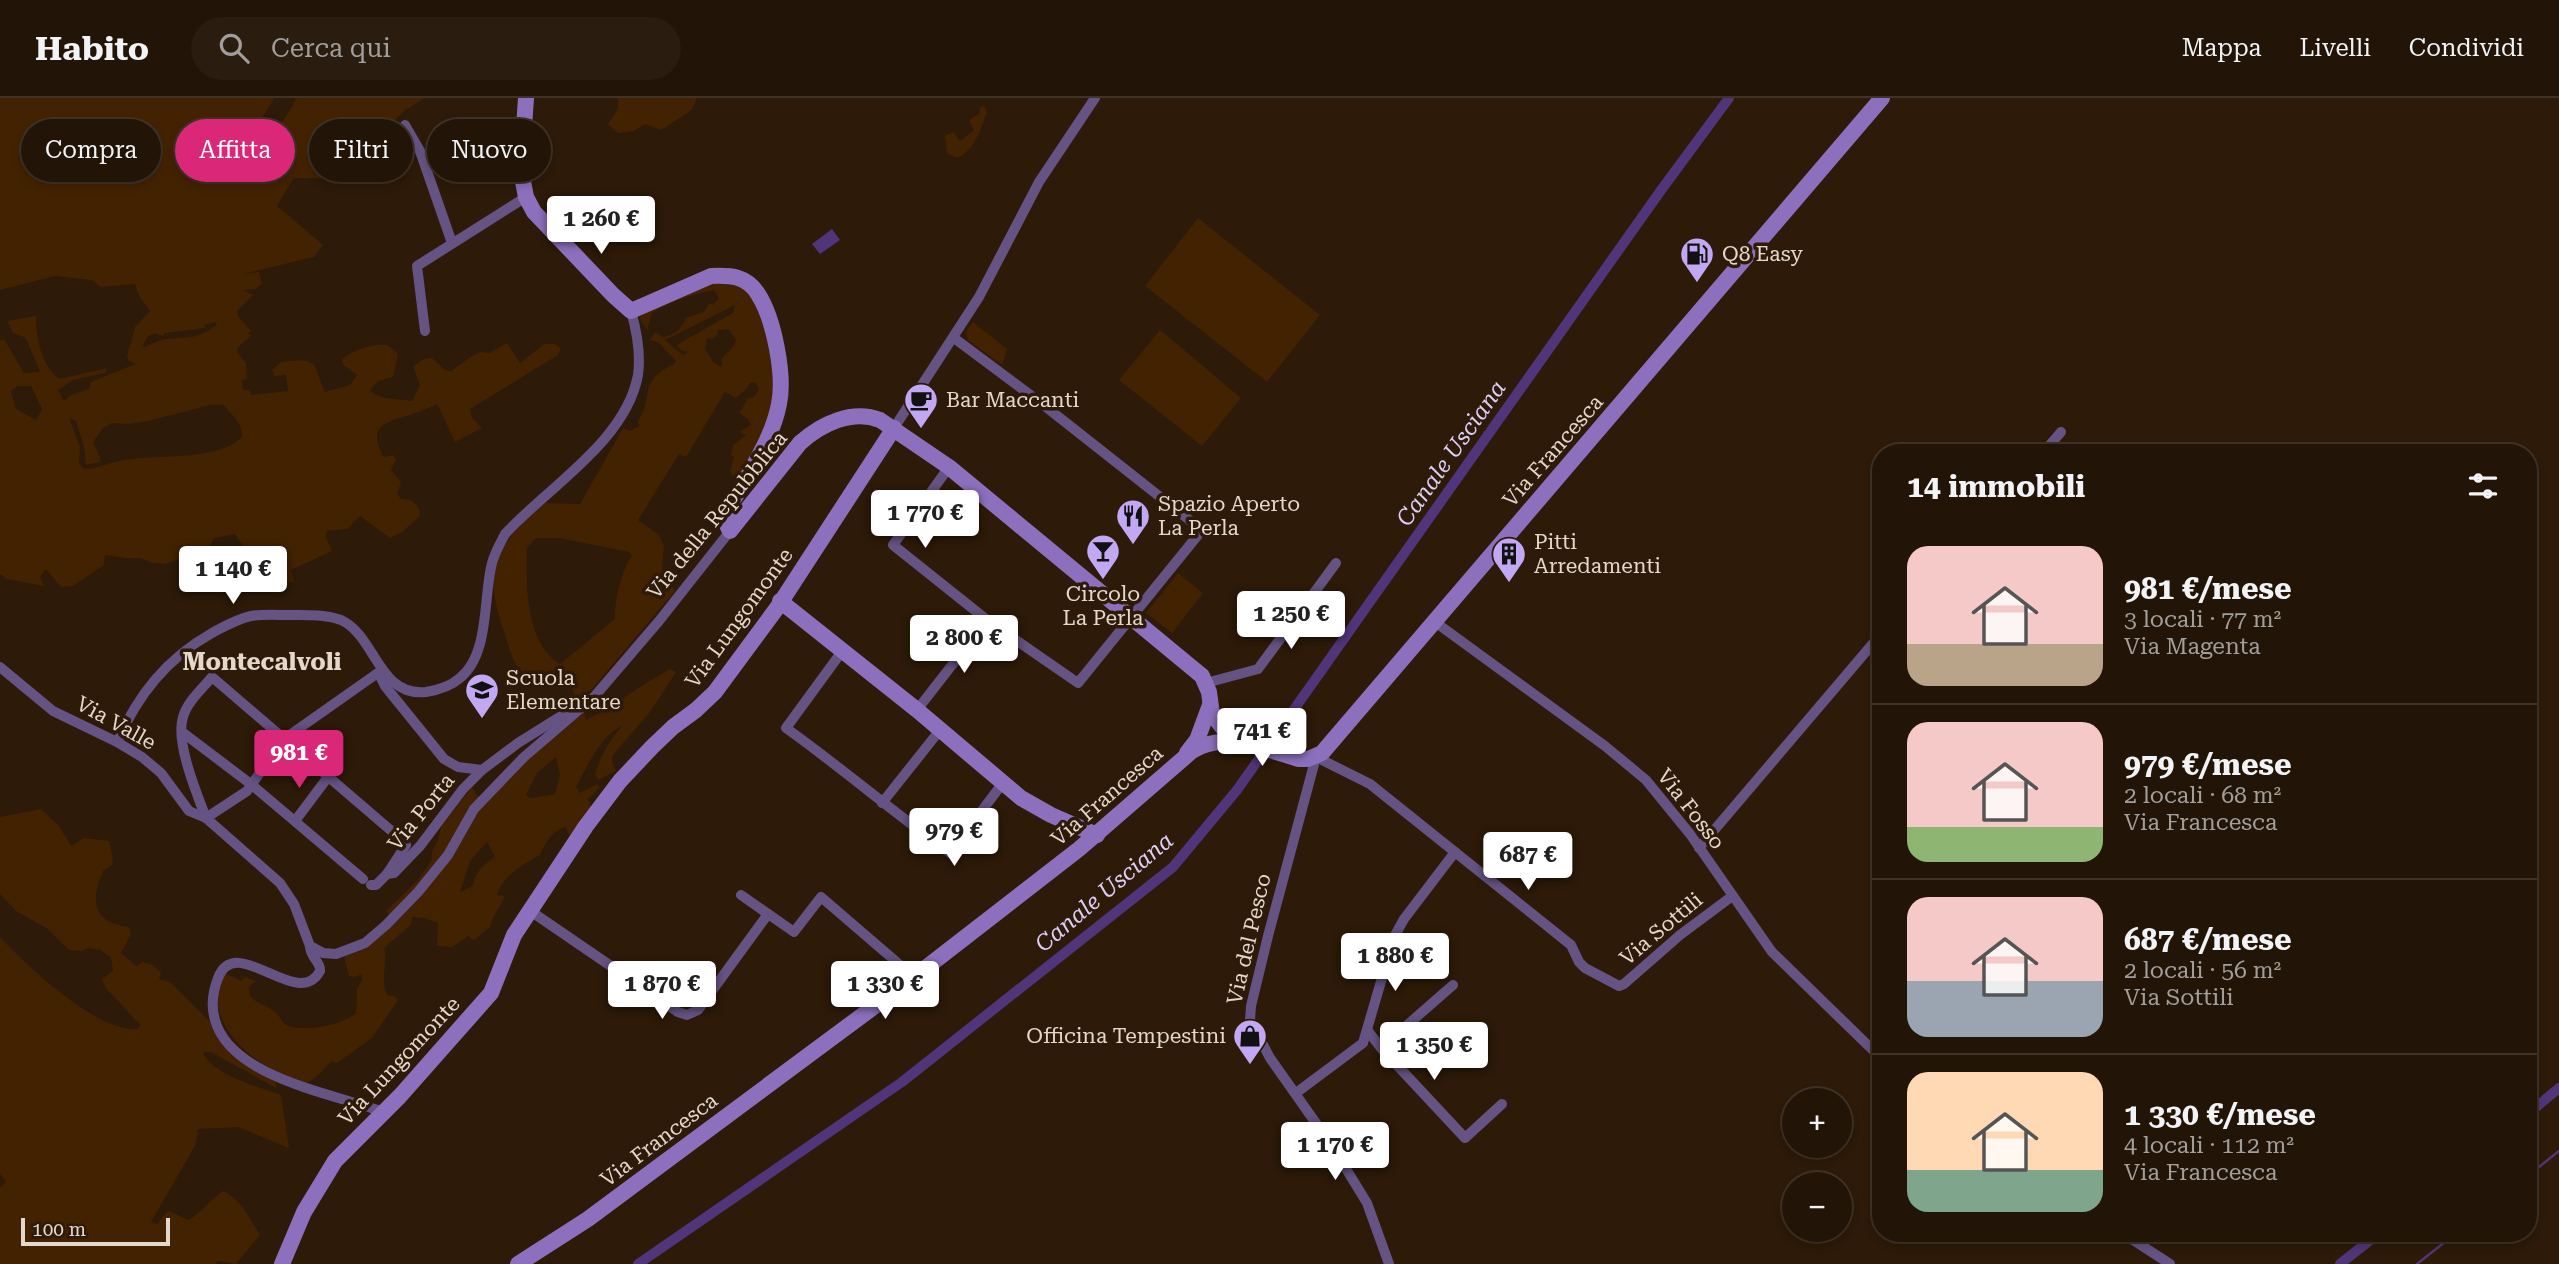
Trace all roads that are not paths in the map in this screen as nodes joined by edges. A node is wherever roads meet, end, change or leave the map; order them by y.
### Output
1 (526, 98) edge
2 (1095, 98) edge
3 (1882, 98) edge
4 (413, 139) edge
5 (526, 197) junction
6 (452, 243) junction
7 (631, 311) junction
8 (425, 331) dead end
9 (954, 338) junction
10 (894, 428) junction
11 (2062, 432) dead end
12 (2051, 444) edge
13 (949, 467) junction
14 (730, 531) junction
15 (1336, 563) dead end
16 (778, 605) junction
17 (1131, 616) junction
18 (987, 620) junction
19 (1435, 622) junction
20 (1872, 645) edge
21 (843, 650) junction
22 (0, 667) edge
23 (382, 670) junction
24 (1206, 683) junction
25 (594, 697) junction
26 (917, 710) junction
27 (1209, 713) junction
28 (940, 730) junction
29 (182, 732) junction
30 (284, 739) junction
31 (1234, 741) junction
32 (117, 742) junction
33 (1214, 743) junction
34 (1184, 756) junction
35 (1308, 758) junction
36 (482, 769) junction
37 (328, 777) junction
38 (1002, 784) junction
39 (252, 785) junction
40 (882, 803) junction
41 (206, 818) junction
42 (295, 821) junction
43 (1097, 835) junction
44 (1699, 848) junction
45 (1455, 852) junction
46 (387, 874) junction
47 (741, 895) dead end
48 (1731, 897) junction
49 (529, 909) junction
50 (768, 914) junction
51 (310, 946) junction
52 (914, 977) junction
53 (1453, 985) dead end
54 (1368, 1031) junction
55 (1381, 1048) junction
56 (1872, 1049) edge
57 (1296, 1093) junction
58 (1502, 1104) dead end
59 (383, 1112) junction
60 (2136, 1242) edge
61 (282, 1264) edge
62 (518, 1264) edge
63 (1389, 1264) edge
64 (2170, 1264) edge

1 - 5 street
2 - 9 street, Via Lungomonte
3 - 19 street, Via Francesca
4 - 6 street
5 - 6 street
5 - 7 street
6 - 8 street
7 - 14 street
7 - 23 street
9 - 10 street, Via Lungomonte
9 - 17 street
10 - 13 street, Via della Repubblica
10 - 14 street, Via della Repubblica
10 - 16 street, Via Lungomonte
11 - 12 street
13 - 17 street, Via della Repubblica
13 - 18 street
14 - 25 street, Via della Repubblica
15 - 24 street
16 - 21 street
16 - 49 street, Via Lungomonte
17 - 18 street
17 - 24 street, Via della Repubblica
18 - 26 street
19 - 35 street, Via Francesca
19 - 44 street, Via Fosso
20 - 44 street
21 - 26 street
21 - 40 street
22 - 32 street, Via Valle
23 - 30 street
23 - 32 street
23 - 36 street
24 - 27 street
25 - 36 street, Via della Repubblica
25 - 51 street, Via della Repubblica
26 - 28 street
27 - 31 street
27 - 33 street
27 - 34 street
28 - 38 street
28 - 40 street
29 - 30 street
29 - 39 street
29 - 41 street
30 - 37 street
30 - 39 street
31 - 33 street, Via Francesca
31 - 35 street, Via Francesca
32 - 41 street, Via Valle
33 - 34 street, Via Francesca
34 - 43 street, Via Francesca
35 - 45 street, Via Sottili
35 - 57 street, Via del Pesco
36 - 46 street, Via Porta
37 - 42 street
37 - 46 street, Via Porta
38 - 40 street
38 - 43 street
39 - 41 street
39 - 42 street
41 - 51 street
42 - 46 street, Via Porta
43 - 52 street, Via Francesca
44 - 48 street, Via Fosso
45 - 48 street, Via Sottili
45 - 54 street
47 - 50 street
48 - 56 street, Via Fosso
49 - 50 street
49 - 59 street, Via Lungomonte
50 - 52 street
51 - 59 street
52 - 62 street, Via Francesca
53 - 55 street
54 - 55 street
54 - 57 street
55 - 58 street
57 - 63 street, Via del Pesco
59 - 61 street, Via Lungomonte
60 - 64 street

